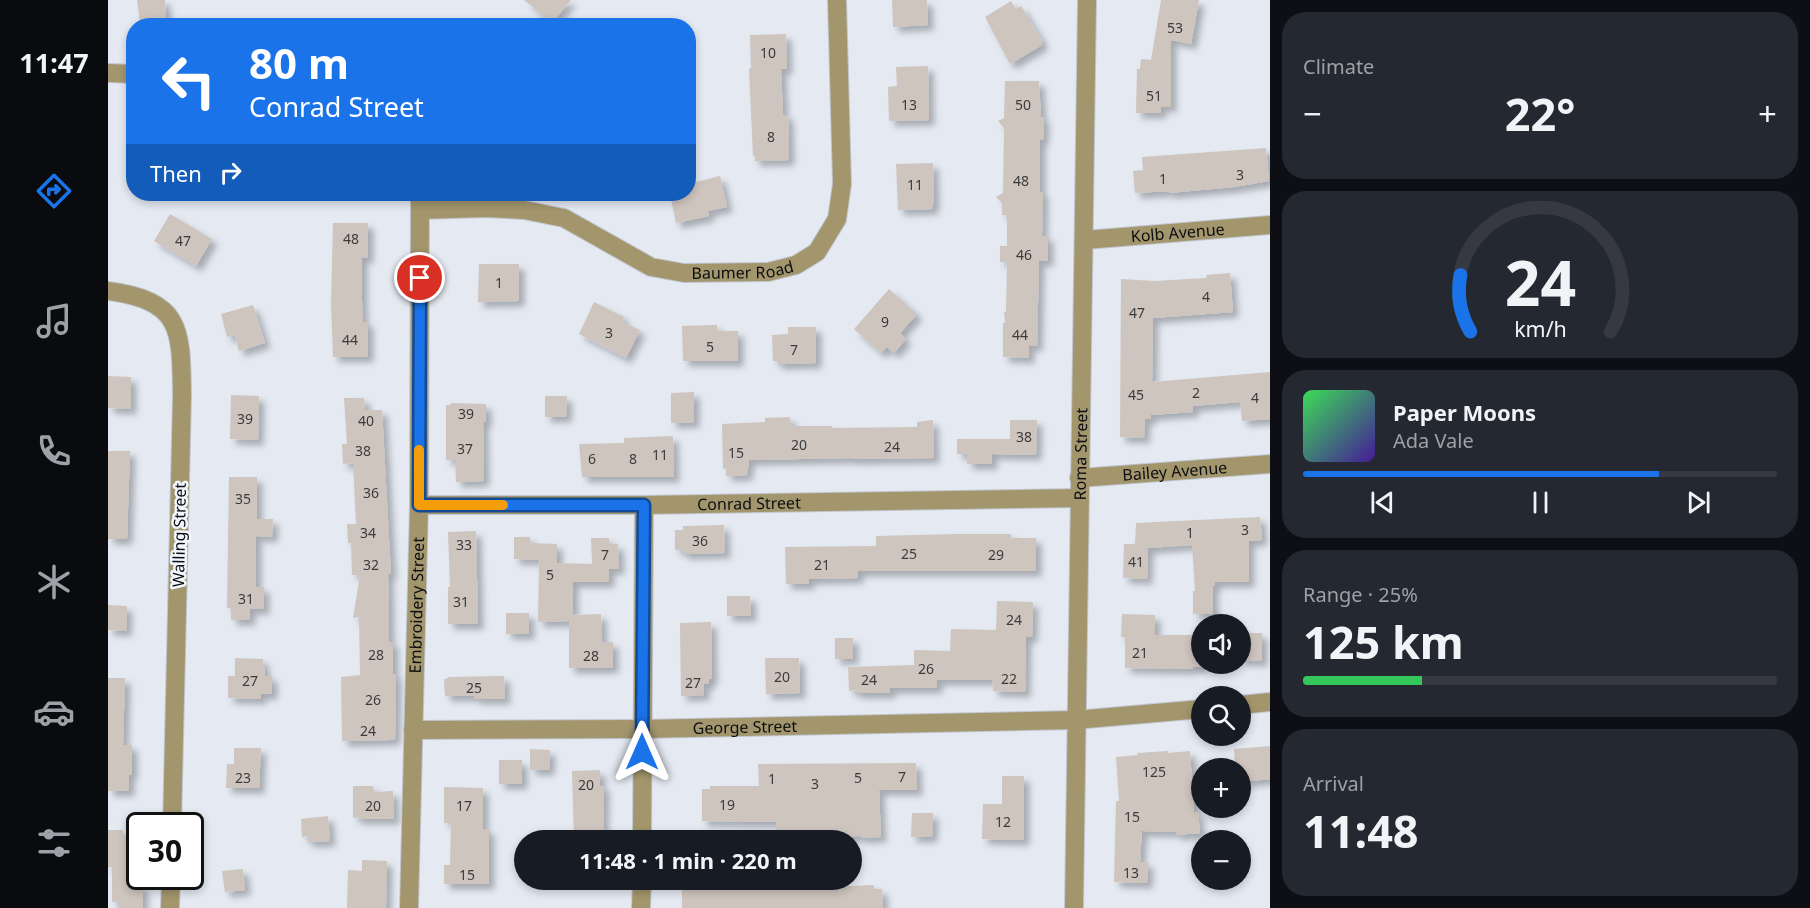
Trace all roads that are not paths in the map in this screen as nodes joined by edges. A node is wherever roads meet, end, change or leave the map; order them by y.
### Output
1 (837, 0) edge
2 (1087, 0) edge
3 (108, 73) edge
4 (126, 74) edge
5 (421, 202) edge
6 (1270, 225) edge
7 (1085, 240) junction
8 (108, 291) edge
9 (1270, 464) edge
10 (1079, 478) junction
11 (1079, 498) junction
12 (419, 505) junction
13 (644, 505) junction
14 (1270, 702) edge
15 (1251, 704) edge
16 (1191, 710) edge
17 (1075, 720) junction
18 (642, 729) junction
19 (413, 730) junction
20 (172, 812) edge
21 (642, 830) edge
22 (171, 890) edge
23 (642, 890) edge
24 (170, 908) edge
25 (409, 908) edge
26 (641, 908) edge
27 (1074, 908) edge

1 - 5 street, Baumer Road
2 - 7 street, Roma Street
3 - 4 street
5 - 12 street, Embroidery Street
6 - 7 street, Kolb Avenue
7 - 10 street, Roma Street
8 - 20 street, Walling Street
9 - 10 street, Bailey Avenue
10 - 11 street, Roma Street
11 - 13 street, Conrad Street
11 - 17 street, Roma Street
12 - 13 street, Conrad Street
12 - 19 street, Embroidery Street
13 - 18 street
14 - 15 street
16 - 17 street, George Street
17 - 18 street, George Street
17 - 27 street, Roma Street
18 - 19 street, George Street
18 - 21 street
19 - 25 street, Embroidery Street
22 - 24 street
23 - 26 street

